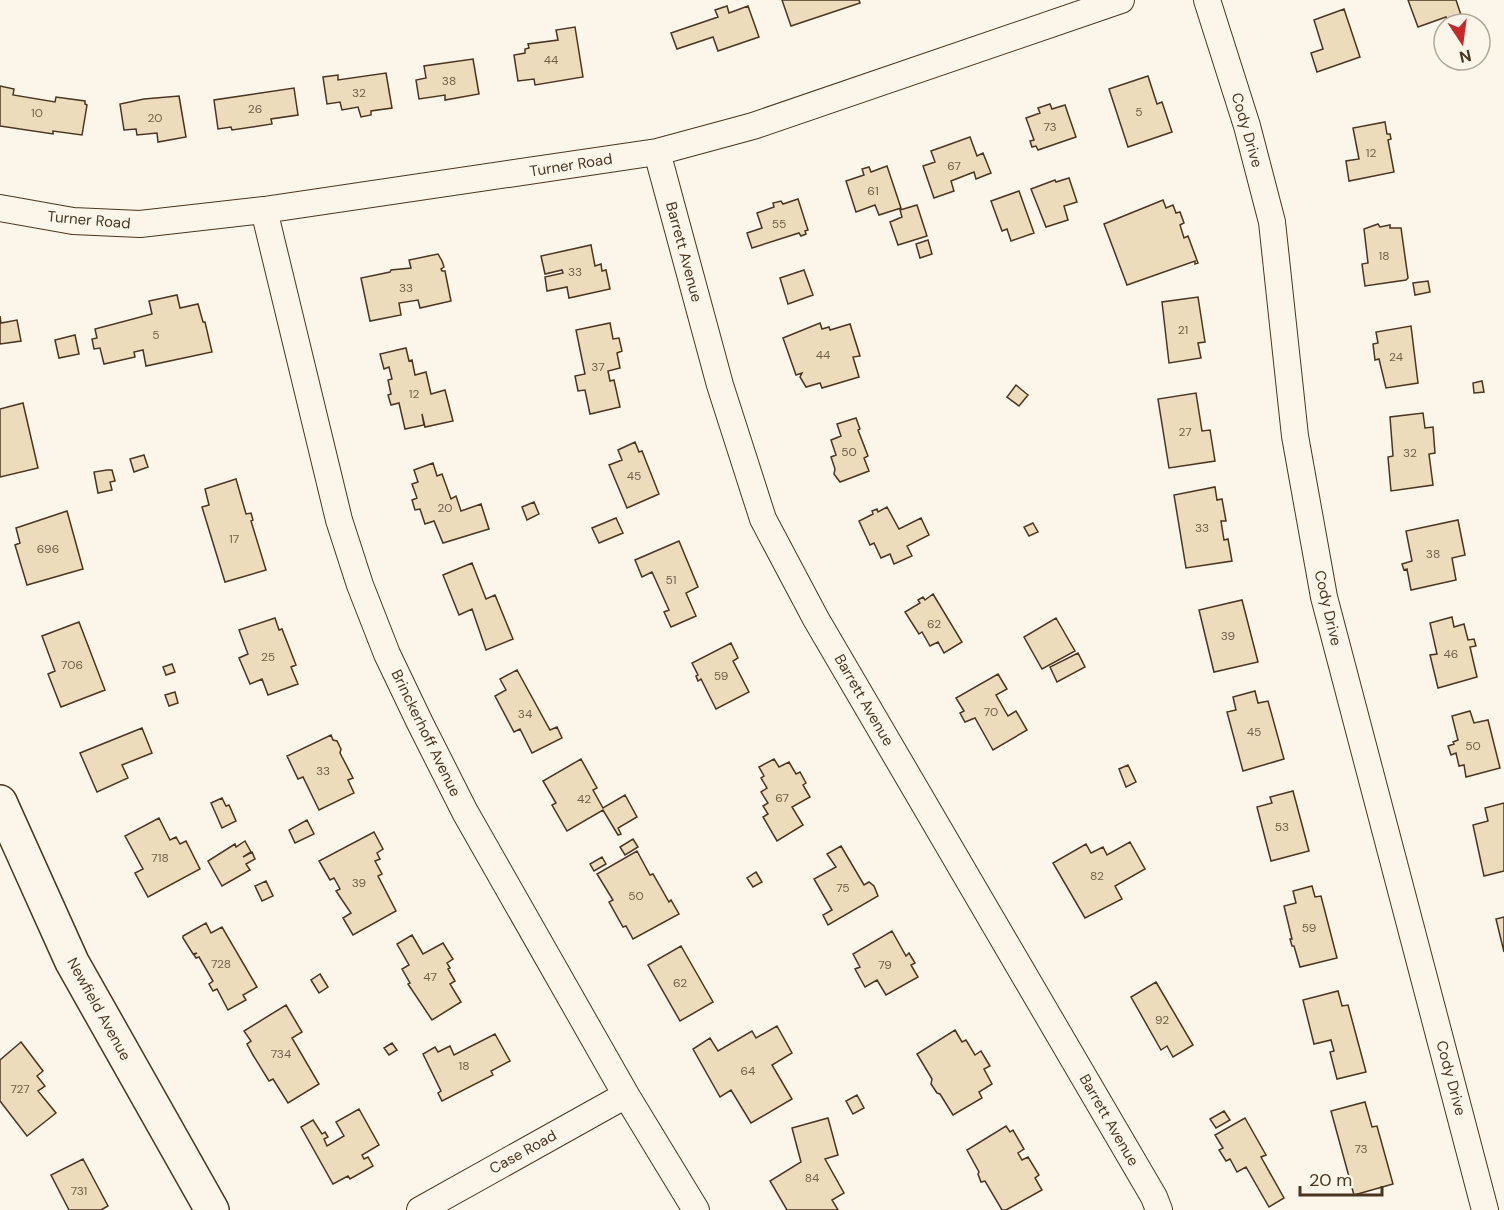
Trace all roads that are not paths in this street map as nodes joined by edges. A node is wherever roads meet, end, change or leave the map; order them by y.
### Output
1 (1121, 0) edge
2 (1207, 0) edge
3 (657, 152) junction
4 (0, 208) edge
5 (264, 210) junction
6 (0, 802) edge
7 (626, 1095) junction
8 (212, 1210) edge
9 (420, 1210) edge
10 (696, 1210) edge
11 (1159, 1210) edge
12 (1485, 1210) edge

1 - 3 street, Turner Road
2 - 12 street, Cody Drive
3 - 5 street, Turner Road
3 - 11 street, Barrett Avenue
4 - 5 street, Turner Road
5 - 7 street, Brinckerhoff Avenue
6 - 8 main road, Newfield Avenue
7 - 9 street, Case Road
7 - 10 street, Brinckerhoff Avenue

